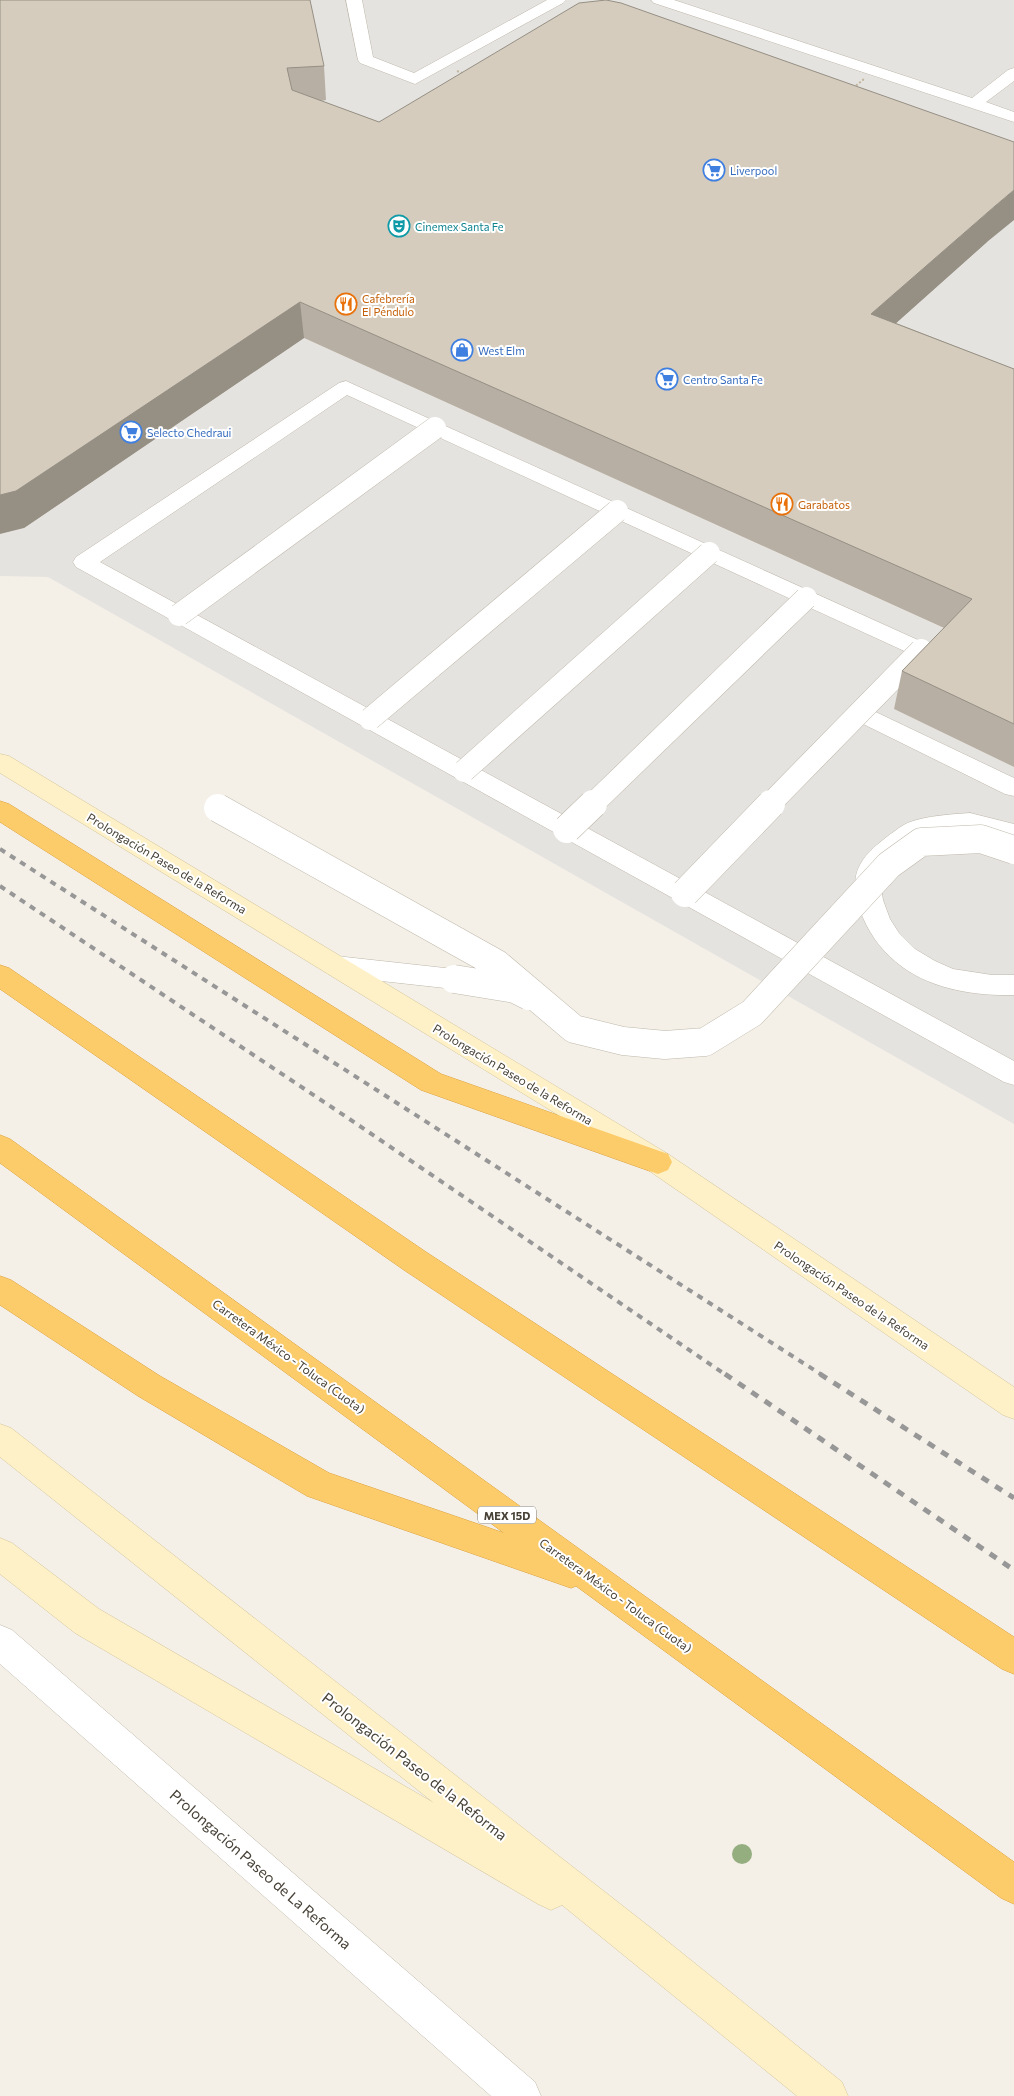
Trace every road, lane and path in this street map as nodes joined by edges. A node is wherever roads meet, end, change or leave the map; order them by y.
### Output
1 (354, 0) edge
2 (558, 0) edge
3 (667, 1) edge
4 (457, 71) dead end
5 (1014, 72) edge
6 (473, 77) edge
7 (864, 80) dead end
8 (850, 90) edge
9 (974, 104) junction
10 (1013, 116) edge
11 (435, 428) junction
12 (617, 511) junction
13 (709, 554) junction
14 (806, 598) junction
15 (178, 615) junction
16 (859, 712) junction
17 (370, 720) junction
18 (0, 762) edge
19 (464, 771) junction
20 (1014, 788) edge
21 (218, 808) dead end
22 (0, 810) edge
23 (567, 829) junction
24 (1014, 833) edge
25 (1014, 839) edge
26 (1014, 848) edge
27 (685, 893) junction
28 (877, 910) junction
29 (336, 966) junction
30 (1014, 969) edge
31 (0, 975) edge
32 (1014, 984) edge
33 (1014, 1074) edge
34 (0, 1147) edge
35 (658, 1162) junction
36 (0, 1168) edge
37 (62, 1191) junction
38 (0, 1289) edge
39 (1014, 1405) edge
40 (0, 1438) edge
41 (0, 1554) edge
42 (598, 1582) junction
43 (0, 1642) edge
44 (1014, 1657) edge
45 (1014, 1885) edge
46 (638, 1941) junction
47 (521, 2096) edge
48 (828, 2096) edge

1 - 2 street
3 - 9 street
4 - 6 path, bridge
5 - 9 street
7 - 8 path, bridge
9 - 10 street
11 - 12 street
11 - 15 street, bridge
11 - 15 street
12 - 13 street
12 - 17 street, bridge
13 - 14 street
13 - 19 street, bridge
14 - 16 street, bridge
14 - 23 street, bridge
15 - 17 street
16 - 20 street
16 - 27 street, bridge
17 - 19 street
18 - 29 main road, Prolongación Paseo de la Reforma
19 - 23 street
21 - 26 street, bridge
22 - 35 highway
23 - 27 street
24 - 28 street
25 - 29 street, bridge
26 - 28 street
27 - 33 street
28 - 30 street
28 - 32 street
29 - 35 main road, Prolongación Paseo de la Reforma
31 - 44 highway
34 - 37 highway, Carretera México - Toluca (Cuota) / MEX 15D
35 - 39 main road, Prolongación Paseo de la Reforma
36 - 37 highway
37 - 42 highway, Carretera México - Toluca (Cuota) / MEX 15D
38 - 42 highway
40 - 46 main road, Prolongación Paseo de la Reforma
41 - 46 main road
42 - 45 highway, Carretera México - Toluca (Cuota) / MEX 15D
43 - 47 street, Prolongación Paseo de La Reforma
46 - 48 main road, Prolongación Paseo de la Reforma

